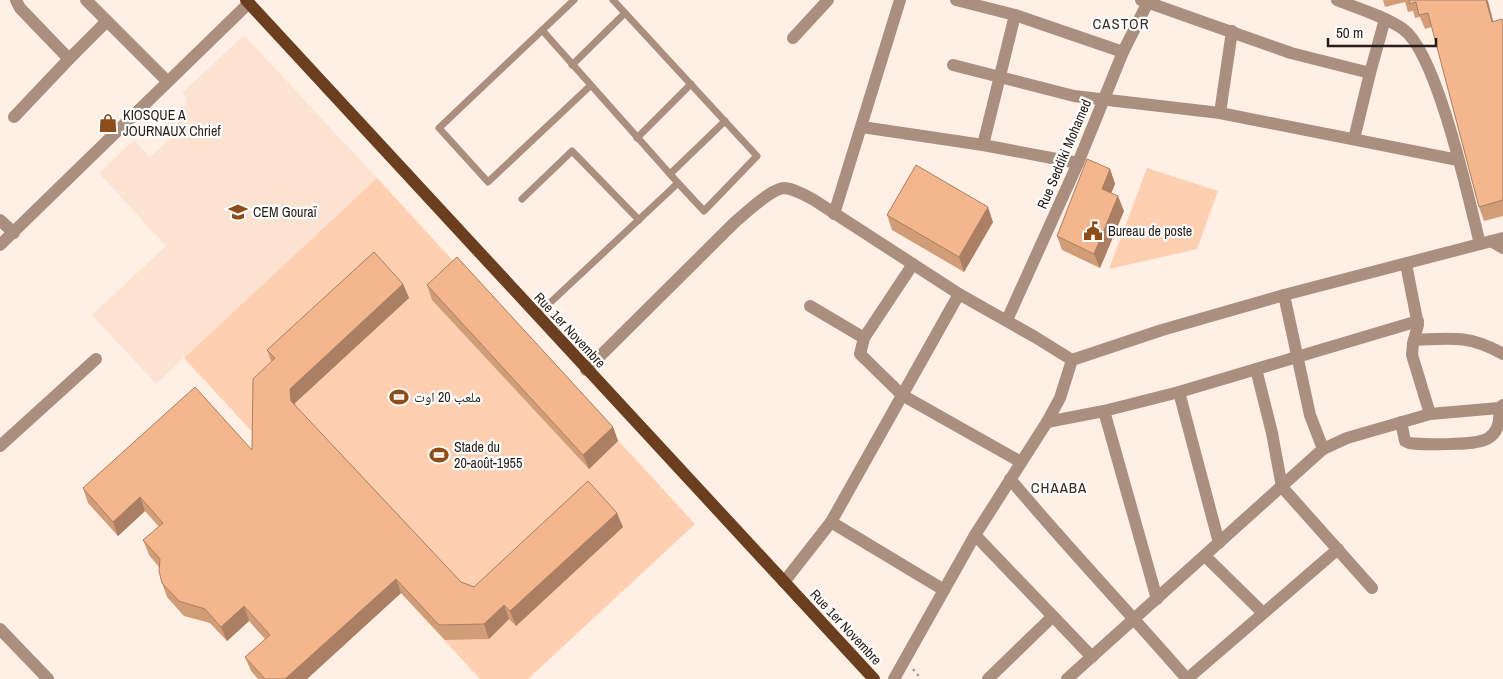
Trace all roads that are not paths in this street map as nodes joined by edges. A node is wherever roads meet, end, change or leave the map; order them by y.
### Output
1 (16, 0) edge
2 (86, 0) edge
3 (574, 0) edge
4 (613, 0) edge
5 (828, 0) edge
6 (900, 0) edge
7 (956, 0) edge
8 (1337, 0) edge
9 (1146, 1) edge
10 (248, 2) edge
11 (625, 13) junction
12 (1015, 15) junction
13 (1385, 19) junction
14 (106, 21) junction
15 (542, 30) junction
16 (1232, 31) junction
17 (793, 38) dead end
18 (1123, 52) junction
19 (69, 59) junction
20 (572, 65) junction
21 (953, 65) dead end
22 (1370, 73) junction
23 (1000, 77) junction
24 (167, 81) junction
25 (691, 84) junction
26 (590, 86) junction
27 (1104, 100) junction
28 (1220, 113) junction
29 (14, 117) dead end
30 (725, 121) junction
31 (862, 127) junction
32 (637, 138) junction
33 (1354, 139) junction
34 (983, 145) junction
35 (1458, 160) junction
36 (1078, 163) junction
37 (670, 174) junction
38 (678, 183) junction
39 (522, 199) dead end
40 (834, 214) junction
41 (0, 220) edge
42 (639, 220) junction
43 (14, 233) junction
44 (1491, 241) edge
45 (0, 245) edge
46 (1503, 248) edge
47 (913, 264) junction
48 (1406, 264) junction
49 (959, 294) junction
50 (1284, 295) junction
51 (810, 306) dead end
52 (536, 316) junction
53 (1007, 320) junction
54 (1418, 321) junction
55 (864, 338) junction
56 (1414, 340) junction
57 (1503, 354) edge
58 (1299, 358) junction
59 (96, 359) dead end
60 (1072, 360) junction
61 (1256, 369) junction
62 (586, 370) junction
63 (1179, 392) junction
64 (902, 395) junction
65 (1501, 407) edge
66 (1104, 411) junction
67 (1430, 414) junction
68 (1046, 422) junction
69 (1401, 422) junction
70 (1502, 428) edge
71 (0, 446) edge
72 (1323, 449) junction
73 (1021, 462) junction
74 (1010, 479) junction
75 (1282, 487) junction
76 (831, 522) junction
77 (975, 535) junction
78 (1219, 543) junction
79 (1338, 550) junction
80 (1205, 556) junction
81 (784, 582) junction
82 (1372, 588) dead end
83 (944, 590) junction
84 (1157, 599) junction
85 (1263, 613) junction
86 (1052, 618) junction
87 (1135, 619) junction
88 (0, 628) edge
89 (1092, 657) junction
90 (48, 679) edge
91 (874, 679) edge
92 (894, 679) edge
93 (988, 679) edge
94 (1067, 679) edge
95 (1187, 679) edge

1 - 19 street
2 - 14 street
3 - 15 lane
4 - 11 lane
5 - 17 street
6 - 31 street
7 - 12 street
8 - 13 street
9 - 16 street
9 - 18 street, Rue Seddiki Mohamed
10 - 24 street
10 - 52 main road, Rue 1er Novembre
11 - 20 lane
11 - 25 lane
12 - 18 street
12 - 23 street
13 - 22 street
13 - 35 street
14 - 19 street
14 - 24 street
15 - 20 lane
15 - 26 lane
16 - 22 street
16 - 28 street
18 - 27 street, Rue Seddiki Mohamed
19 - 29 street
20 - 26 lane
21 - 23 street
22 - 33 street
23 - 27 street
23 - 34 street
24 - 43 street
25 - 30 lane
25 - 32 lane
26 - 32 lane
27 - 28 street
27 - 36 street, Rue Seddiki Mohamed
28 - 33 street
30 - 37 lane
30 - 38 lane
31 - 34 street
31 - 40 street
32 - 37 lane
33 - 35 street
34 - 36 street
35 - 44 street
36 - 53 street, Rue Seddiki Mohamed
37 - 38 lane
38 - 42 lane
39 - 42 lane
40 - 47 street
40 - 62 street
41 - 43 street
42 - 52 lane
43 - 45 street
44 - 46 street
44 - 48 street
47 - 49 street
47 - 55 street
48 - 50 street
48 - 54 street
49 - 53 street
49 - 64 street
50 - 58 street
50 - 60 street
51 - 55 street
52 - 62 main road, Rue 1er Novembre
53 - 60 street
54 - 56 street
54 - 58 street
55 - 64 street
56 - 57 street
56 - 67 street
58 - 61 street
58 - 72 street
59 - 71 street
60 - 68 street
61 - 63 street
61 - 75 street
62 - 81 main road, Rue 1er Novembre
63 - 66 street
63 - 78 street
64 - 73 street
64 - 76 street
65 - 67 street
65 - 70 street
66 - 68 street
66 - 84 street
67 - 69 street
68 - 73 street
69 - 70 street
69 - 72 street
72 - 75 street
73 - 74 street
74 - 77 street
74 - 87 street
75 - 78 street
75 - 79 street
76 - 81 street
76 - 83 street
77 - 83 street
77 - 86 street
78 - 80 street
79 - 82 street
79 - 85 street
80 - 84 street
80 - 85 street
81 - 91 main road, Rue 1er Novembre
83 - 92 street
84 - 87 street
85 - 95 street
86 - 89 street
86 - 93 street
87 - 89 street
87 - 95 street
88 - 90 street
89 - 94 street

